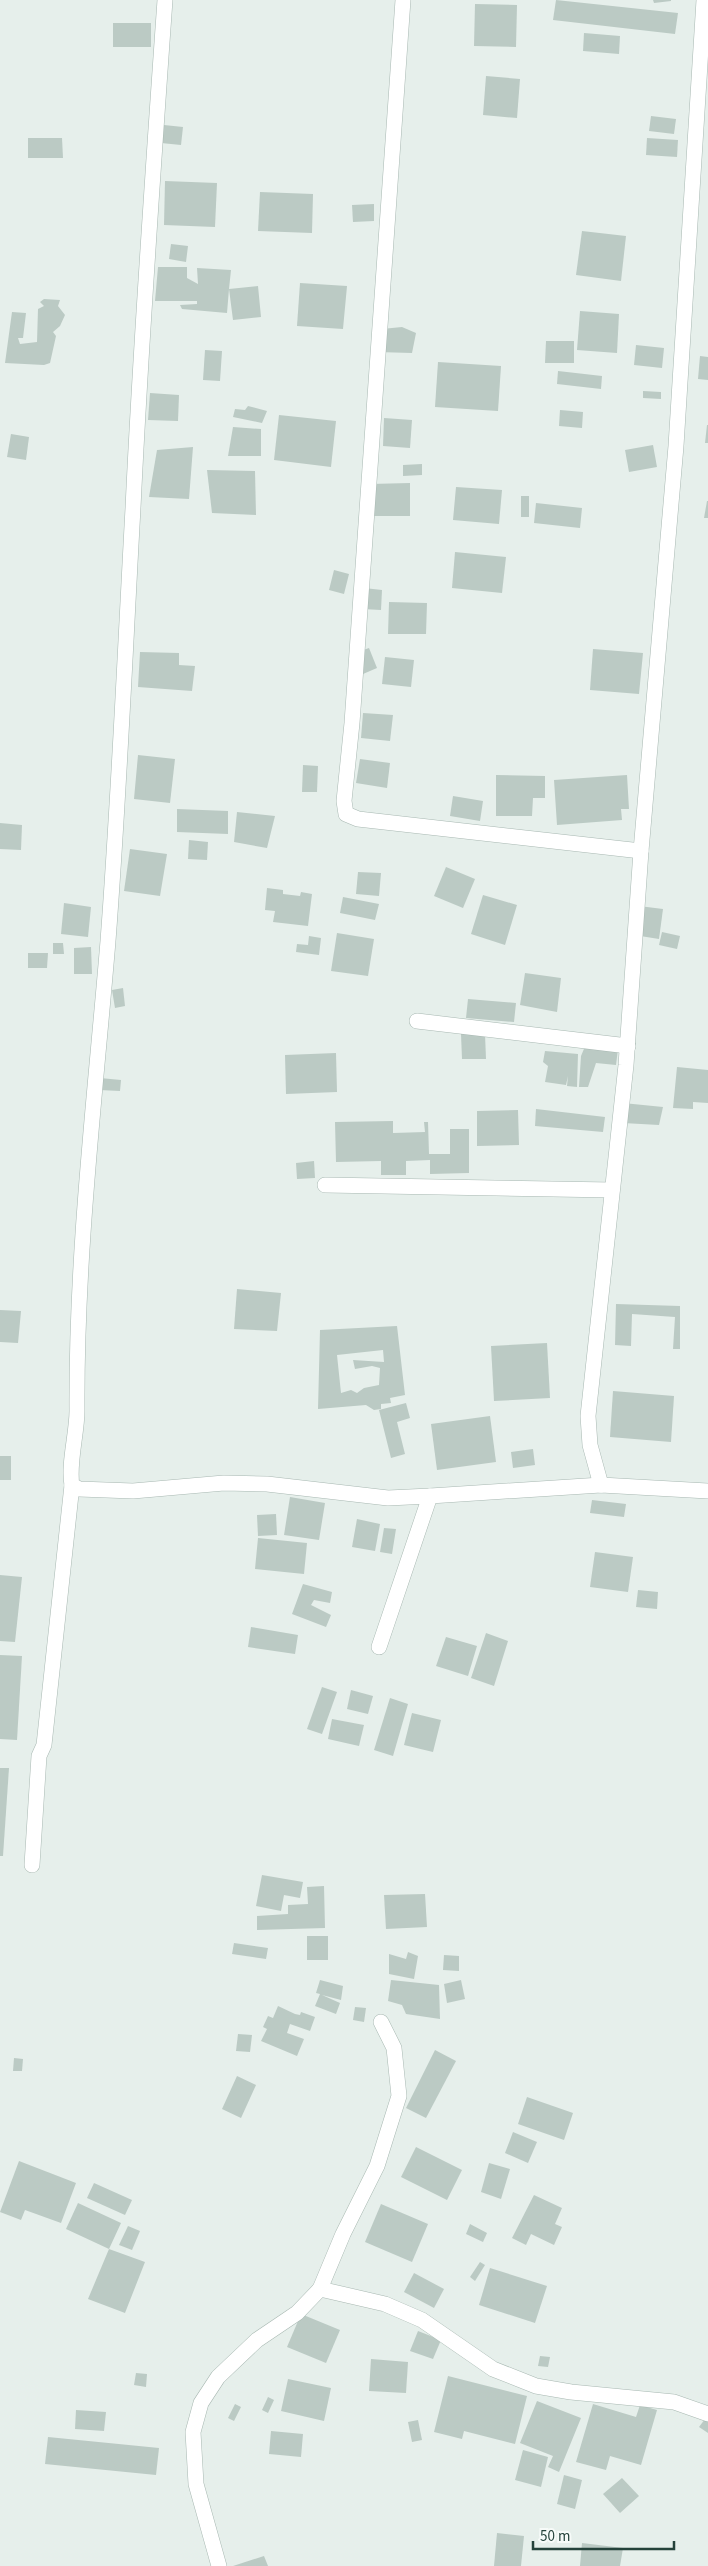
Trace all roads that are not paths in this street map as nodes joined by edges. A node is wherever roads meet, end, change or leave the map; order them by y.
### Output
1 (165, 0) edge
2 (403, 0) edge
3 (704, 0) edge
4 (641, 851) junction
5 (417, 1021) dead end
6 (628, 1046) junction
7 (325, 1185) dead end
8 (612, 1190) junction
9 (72, 1485) junction
10 (601, 1485) junction
11 (708, 1492) edge
12 (430, 1496) junction
13 (379, 1647) dead end
14 (32, 1865) dead end
15 (381, 2022) dead end
16 (320, 2289) junction
17 (708, 2414) edge
18 (219, 2566) edge

1 - 9 street
2 - 4 street
3 - 4 street
4 - 6 street
5 - 6 street
6 - 8 street
7 - 8 street
8 - 10 street
9 - 12 street
9 - 14 street
10 - 11 street
10 - 12 street
12 - 13 street
15 - 16 street
16 - 17 street
16 - 18 street

